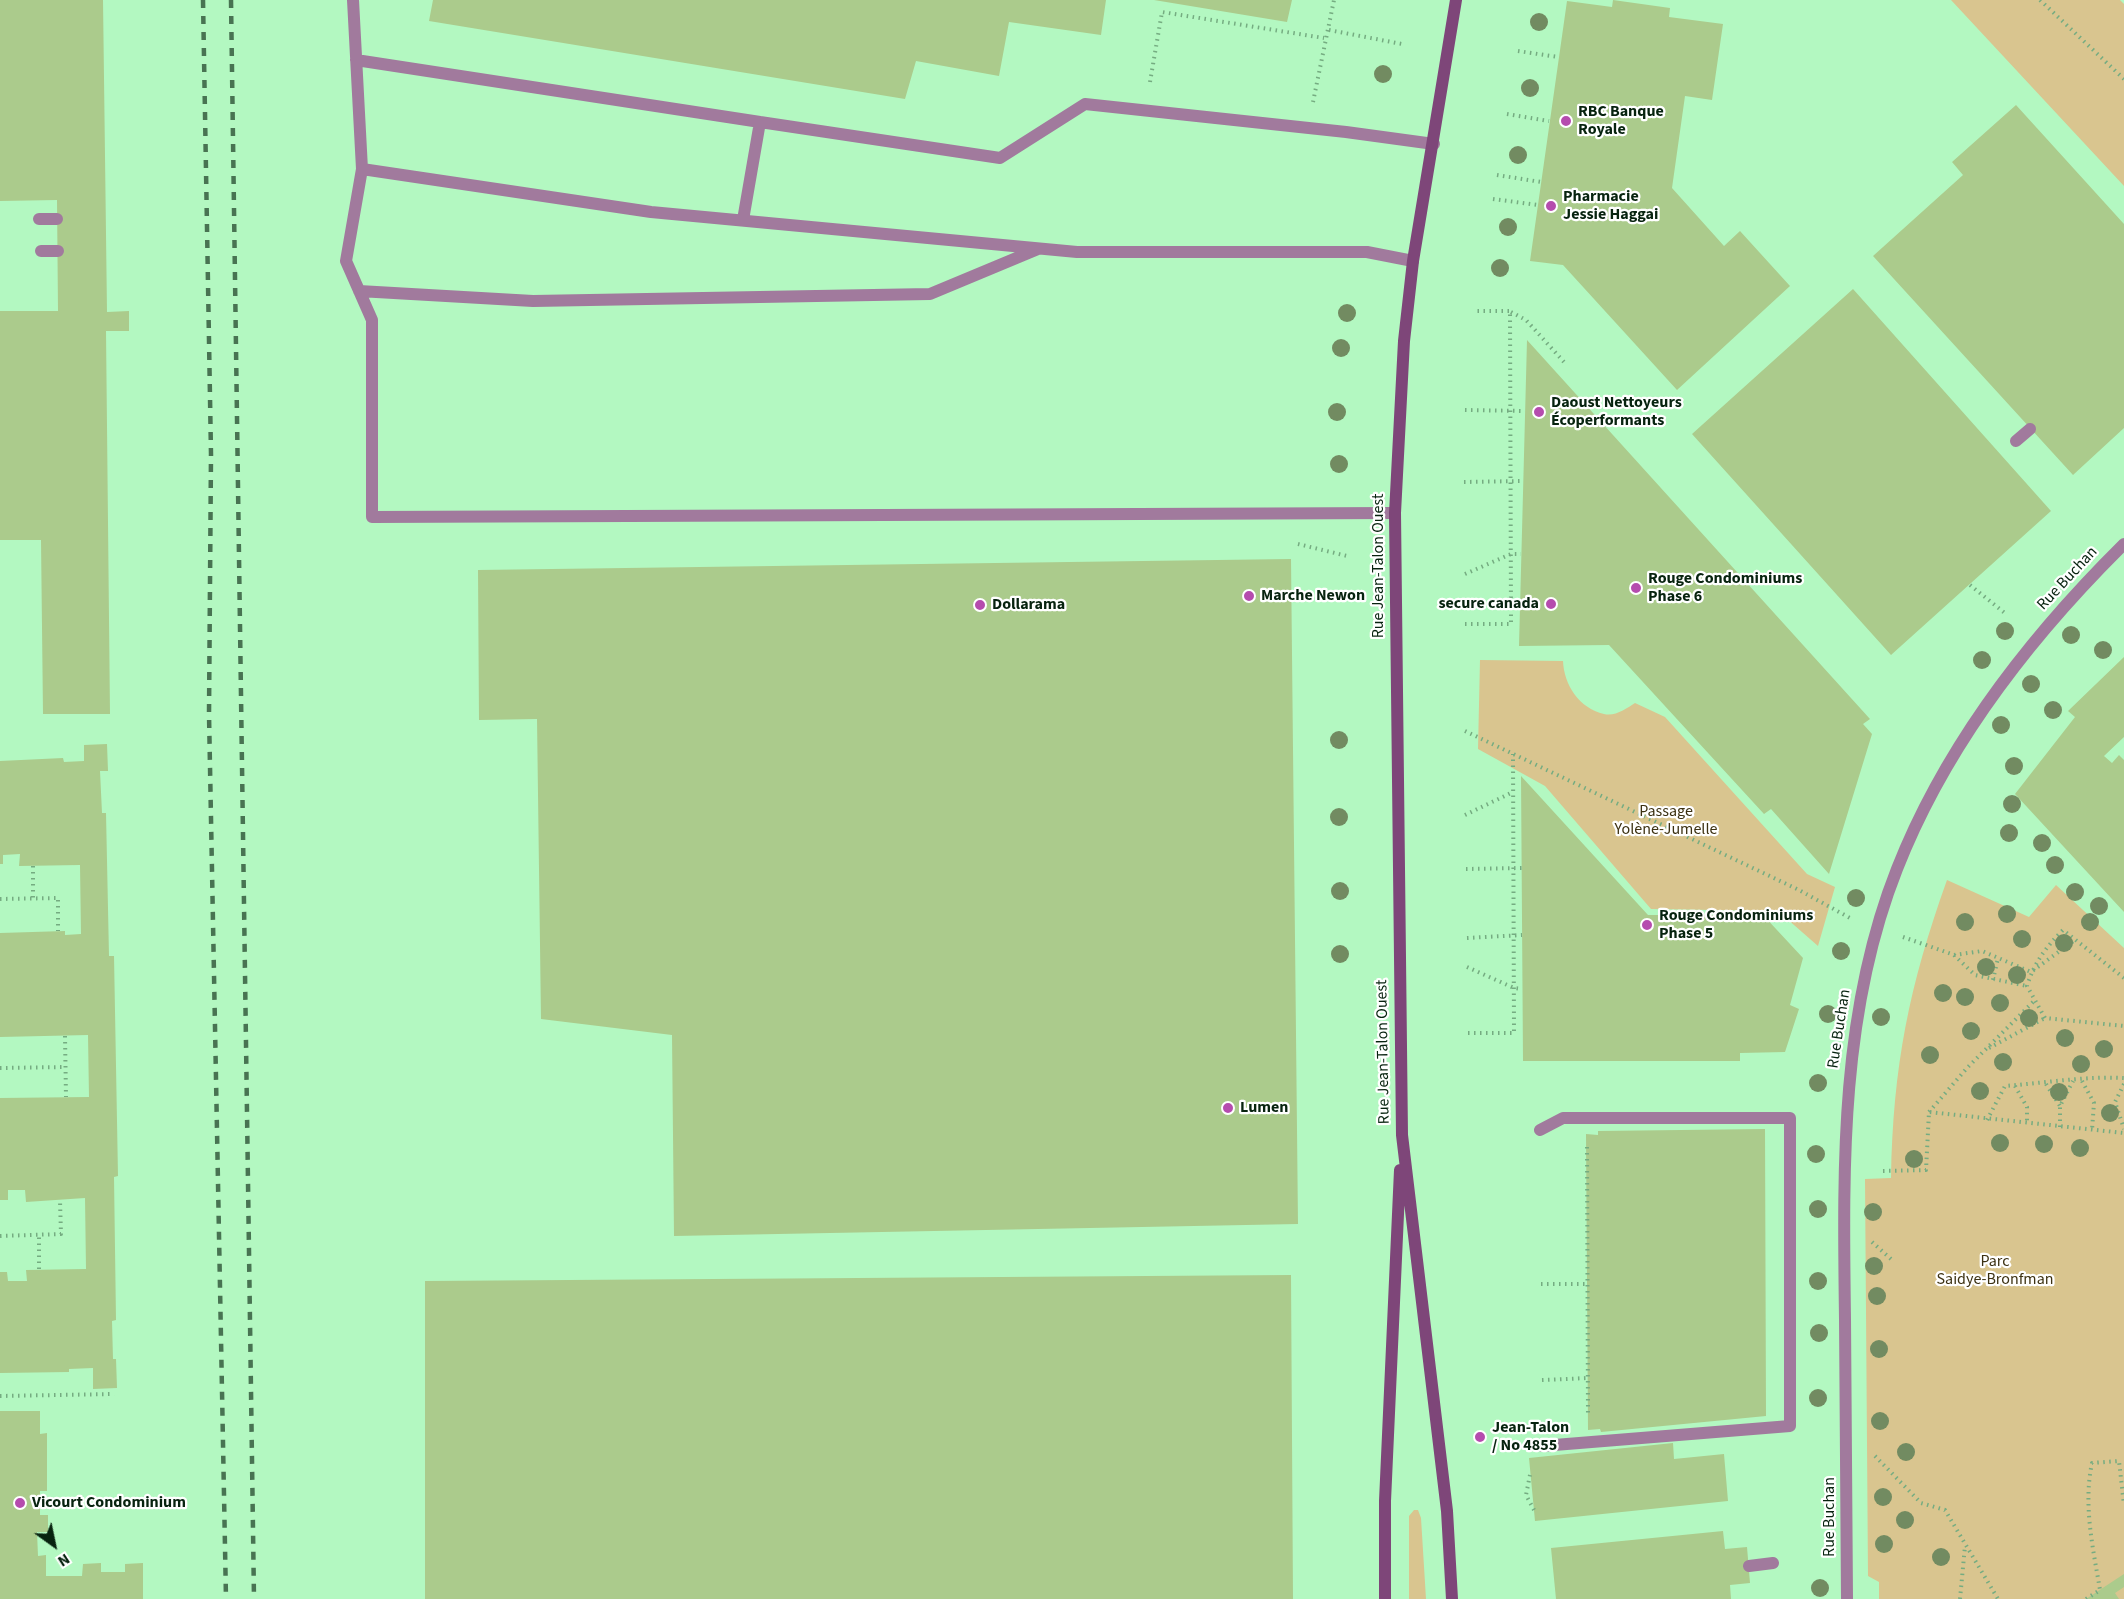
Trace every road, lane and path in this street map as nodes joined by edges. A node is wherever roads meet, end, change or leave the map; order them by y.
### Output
1 (353, 0) edge
2 (1334, 0) edge
3 (1456, 0) edge
4 (2040, 0) edge
5 (1329, 30) junction
6 (1324, 38) junction
7 (1401, 44) dead end
8 (1518, 51) dead end
9 (1558, 57) dead end
10 (356, 60) junction
11 (2124, 79) edge
12 (1145, 110) junction
13 (1507, 114) dead end
14 (1549, 121) dead end
15 (760, 122) junction
16 (1308, 128) junction
17 (1434, 144) junction
18 (362, 169) junction
19 (1497, 175) dead end
20 (1541, 182) dead end
21 (1493, 199) dead end
22 (1538, 205) dead end
23 (39, 219) dead end
24 (57, 219) dead end
25 (743, 220) junction
26 (1040, 248) junction
27 (41, 251) dead end
28 (58, 251) dead end
29 (1413, 261) junction
30 (359, 291) junction
31 (1475, 311) dead end
32 (1510, 311) junction
33 (1564, 362) dead end
34 (1464, 410) dead end
35 (1525, 411) dead end
36 (1511, 412) junction
37 (2030, 429) dead end
38 (2016, 441) dead end
39 (1523, 481) dead end
40 (1464, 482) dead end
41 (1511, 482) junction
42 (1395, 513) junction
43 (1303, 544) dead end
44 (2124, 544) edge
45 (1511, 554) junction
46 (1521, 554) dead end
47 (1347, 556) dead end
48 (1465, 574) dead end
49 (1970, 585) dead end
50 (2006, 614) dead end
51 (1519, 622) dead end
52 (1465, 624) dead end
53 (1511, 624) junction
54 (1465, 731) dead end
55 (1513, 754) junction
56 (1513, 792) junction
57 (1466, 815) dead end
58 (33, 866) dead end
59 (1513, 867) junction
60 (1522, 868) dead end
61 (1466, 869) dead end
62 (33, 898) junction
63 (0, 899) edge
64 (1856, 921) dead end
65 (58, 931) dead end
66 (1522, 935) dead end
67 (1514, 936) junction
68 (1900, 936) dead end
69 (1467, 938) dead end
70 (2075, 940) junction
71 (1954, 955) junction
72 (1998, 958) junction
73 (1467, 967) dead end
74 (2031, 972) junction
75 (2124, 978) edge
76 (1993, 980) junction
77 (2027, 986) junction
78 (1514, 988) junction
79 (1522, 989) dead end
80 (2035, 1000) junction
81 (2045, 1018) junction
82 (2124, 1026) edge
83 (1468, 1033) dead end
84 (1514, 1033) junction
85 (1522, 1033) dead end
86 (65, 1036) dead end
87 (1986, 1049) junction
88 (65, 1067) junction
89 (0, 1068) edge
90 (2124, 1078) edge
91 (2082, 1081) junction
92 (2073, 1082) junction
93 (2046, 1084) junction
94 (2124, 1084) edge
95 (2015, 1086) junction
96 (66, 1097) dead end
97 (2060, 1106) junction
98 (1929, 1112) junction
99 (1987, 1120) junction
100 (2027, 1124) junction
101 (2060, 1127) junction
102 (1540, 1130) dead end
103 (2092, 1130) junction
104 (2124, 1131) edge
105 (1402, 1135) junction
106 (1587, 1145) dead end
107 (1883, 1171) dead end
108 (60, 1201) dead end
109 (39, 1235) junction
110 (0, 1236) edge
111 (1866, 1236) dead end
112 (1892, 1260) dead end
113 (39, 1269) dead end
114 (1541, 1284) dead end
115 (1588, 1284) junction
116 (1588, 1378) junction
117 (1542, 1380) dead end
118 (114, 1394) dead end
119 (0, 1396) edge
120 (1588, 1419) dead end
121 (1542, 1446) dead end
122 (1868, 1449) dead end
123 (1530, 1475) dead end
124 (2124, 1505) edge
125 (1534, 1510) dead end
126 (1965, 1545) junction
127 (1773, 1563) dead end
128 (1749, 1566) dead end
129 (1385, 1599) edge
130 (1452, 1599) edge
131 (1847, 1599) edge
132 (1960, 1599) edge
133 (1998, 1599) edge
134 (2086, 1599) edge

1 - 10 street
2 - 5 path
3 - 17 main road, Rue Jean-Talon Ouest
4 - 11 path
5 - 6 path
5 - 7 path
6 - 12 path
6 - 16 path
8 - 9 path
10 - 15 street
10 - 18 street
12 - 15 street
12 - 16 street
13 - 14 path
15 - 25 street
16 - 17 street
17 - 29 main road, Rue Jean-Talon Ouest
18 - 25 street
18 - 30 street
19 - 20 path
21 - 22 path
23 - 24 street
25 - 26 street
26 - 29 street
26 - 30 street
27 - 28 street
29 - 42 main road, Rue Jean-Talon Ouest
30 - 42 street
31 - 32 path
32 - 33 path
32 - 36 path
34 - 36 path
35 - 36 path
36 - 41 path
37 - 38 street
39 - 41 path
40 - 41 path
41 - 45 path
42 - 105 main road, Rue Jean-Talon Ouest
43 - 47 path
44 - 131 street, Rue Buchan
45 - 46 path
45 - 48 path
45 - 53 path
49 - 50 path
51 - 53 path
52 - 53 path
54 - 55 path
55 - 56 path
55 - 64 path
56 - 57 path
56 - 59 path
58 - 62 path
59 - 60 path
59 - 61 path
59 - 67 path
62 - 63 path
62 - 65 path
66 - 67 path
67 - 69 path
67 - 78 path
68 - 71 path
70 - 74 path
70 - 74 path
70 - 75 path
71 - 72 path
71 - 76 path
72 - 74 path
72 - 76 path
73 - 78 path
74 - 77 path
76 - 77 path
77 - 80 path
78 - 79 path
78 - 84 path
80 - 81 path
80 - 87 path
81 - 82 path
81 - 87 path
83 - 84 path
84 - 85 path
86 - 88 path
87 - 98 path
88 - 89 path
88 - 96 path
90 - 91 path
91 - 92 path
91 - 103 path
92 - 93 path
92 - 97 path
93 - 95 path
93 - 97 path
94 - 104 path
95 - 99 path
95 - 100 path
97 - 101 path
98 - 99 path
98 - 107 path
99 - 100 path
100 - 101 path
101 - 103 path
102 - 121 street
103 - 104 path
105 - 129 main road, Rue Jean-Talon Ouest
105 - 130 main road, Rue Jean-Talon Ouest
106 - 115 path
108 - 109 path
109 - 110 path
109 - 113 path
111 - 112 path
114 - 115 path
115 - 116 path
116 - 117 path
116 - 120 path
118 - 119 path
122 - 126 path
123 - 125 path
124 - 134 path
126 - 132 path
126 - 133 path
127 - 128 street

